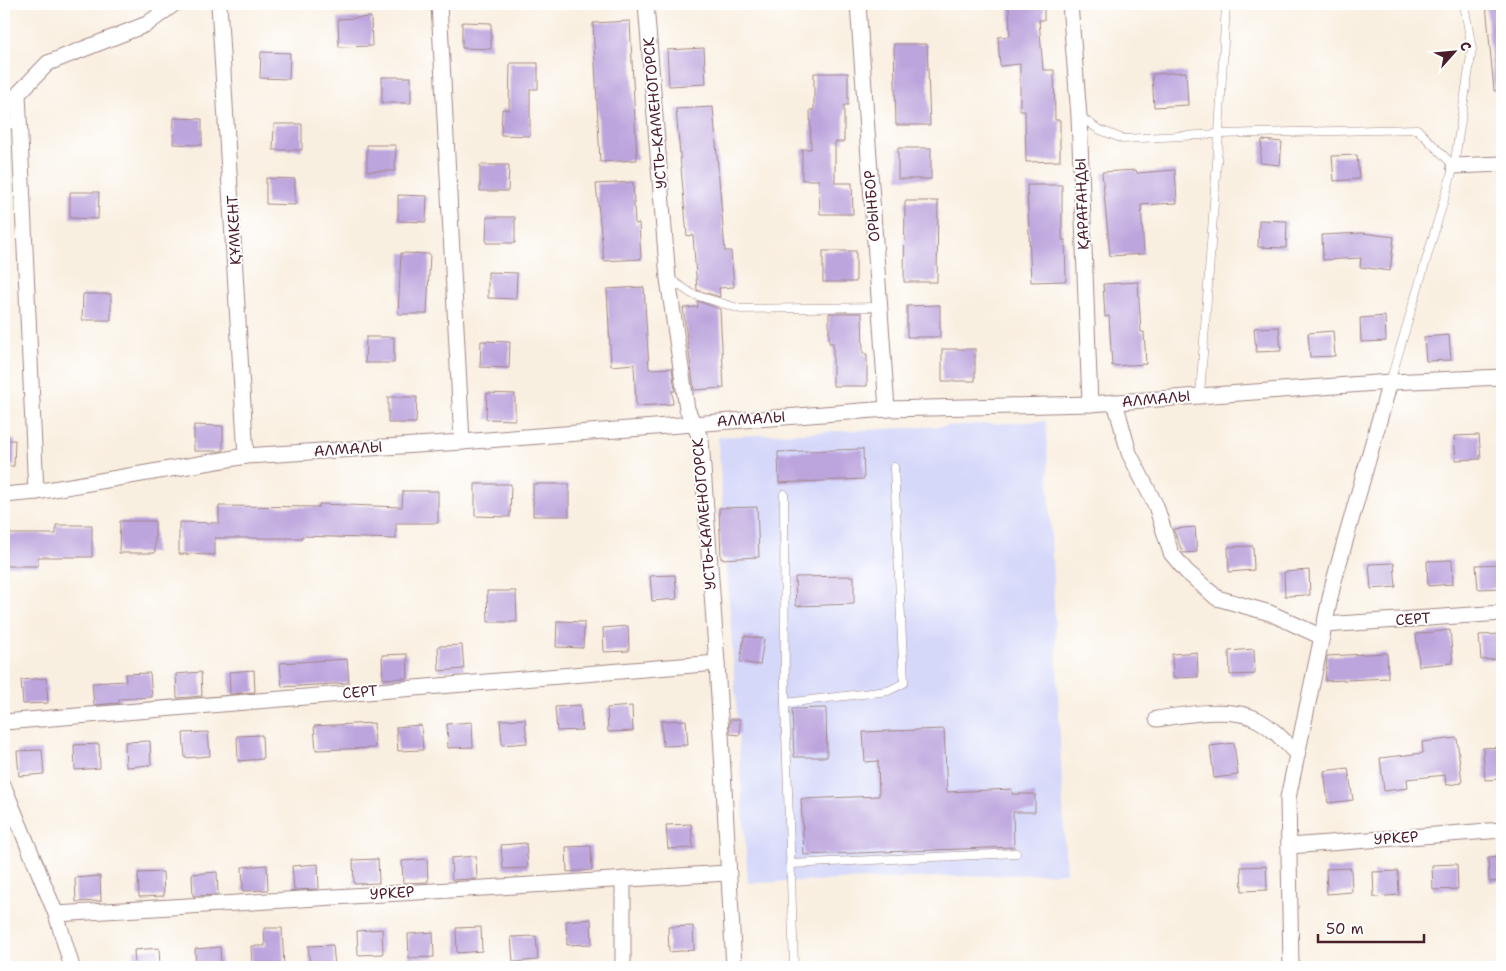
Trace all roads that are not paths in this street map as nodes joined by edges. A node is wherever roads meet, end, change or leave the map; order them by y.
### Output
1 (174, 4) edge
2 (219, 4) edge
3 (439, 4) edge
4 (646, 4) edge
5 (858, 4) edge
6 (1070, 4) edge
7 (1149, 4) edge
8 (1173, 4) edge
9 (1226, 4) edge
10 (1464, 4) edge
11 (1079, 116) junction
12 (19, 118) junction
13 (4, 129) edge
14 (1219, 134) junction
15 (1502, 164) edge
16 (1454, 166) junction
17 (668, 279) junction
18 (878, 306) junction
19 (1502, 377) edge
20 (1390, 382) junction
21 (1200, 396) junction
22 (1115, 402) junction
23 (1090, 404) junction
24 (887, 409) junction
25 (693, 422) junction
26 (462, 442) junction
27 (246, 456) junction
28 (894, 467) dead end
29 (36, 492) junction
30 (784, 494) dead end
31 (4, 496) edge
32 (1502, 612) edge
33 (1323, 631) junction
34 (717, 662) junction
35 (784, 703) junction
36 (1157, 718) dead end
37 (4, 722) edge
38 (1297, 754) junction
39 (4, 788) edge
40 (1502, 830) edge
41 (1289, 846) junction
42 (1016, 853) dead end
43 (790, 864) junction
44 (727, 873) junction
45 (623, 879) junction
46 (56, 914) junction
47 (72, 967) edge
48 (623, 967) edge
49 (734, 967) edge
50 (794, 967) edge
51 (1291, 967) edge

1 - 12 street
2 - 27 street, ҚҰМКЕНТ
3 - 26 street
4 - 17 street, УСТЬ-КАМЕНОГОРСК
5 - 18 street, ОРЫНБОР
6 - 11 street, ҚАРАҒАНДЫ
7 - 8 lane
9 - 14 lane
10 - 16 lane
11 - 14 lane
11 - 23 street, ҚАРАҒАНДЫ
12 - 13 lane
12 - 29 street
14 - 16 lane
14 - 21 lane
15 - 16 street
16 - 20 lane
17 - 18 lane
17 - 25 street, УСТЬ-КАМЕНОГОРСК
18 - 24 street, ОРЫНБОР
19 - 20 street, АЛМАЛЫ
20 - 21 street, АЛМАЛЫ
20 - 33 street
21 - 22 street, АЛМАЛЫ
22 - 23 street, АЛМАЛЫ
22 - 33 street
23 - 24 street, АЛМАЛЫ
24 - 25 street, АЛМАЛЫ
25 - 26 street, АЛМАЛЫ
25 - 34 street, УСТЬ-КАМЕНОГОРСК
26 - 27 street, АЛМАЛЫ
27 - 29 street, АЛМАЛЫ
28 - 35 lane
29 - 31 street, АЛМАЛЫ
30 - 35 lane
32 - 33 street, СЕРТ
33 - 38 street
34 - 37 street, СЕРТ
34 - 44 street, УСТЬ-КАМЕНОГОРСК
35 - 43 lane
36 - 38 street
38 - 41 street
39 - 46 street
40 - 41 street, УРКЕР
41 - 51 street
42 - 43 lane
43 - 50 lane
44 - 45 street, УРКЕР
44 - 49 street, УСТЬ-КАМЕНОГОРСК
45 - 46 street, УРКЕР
45 - 48 street
46 - 47 street

